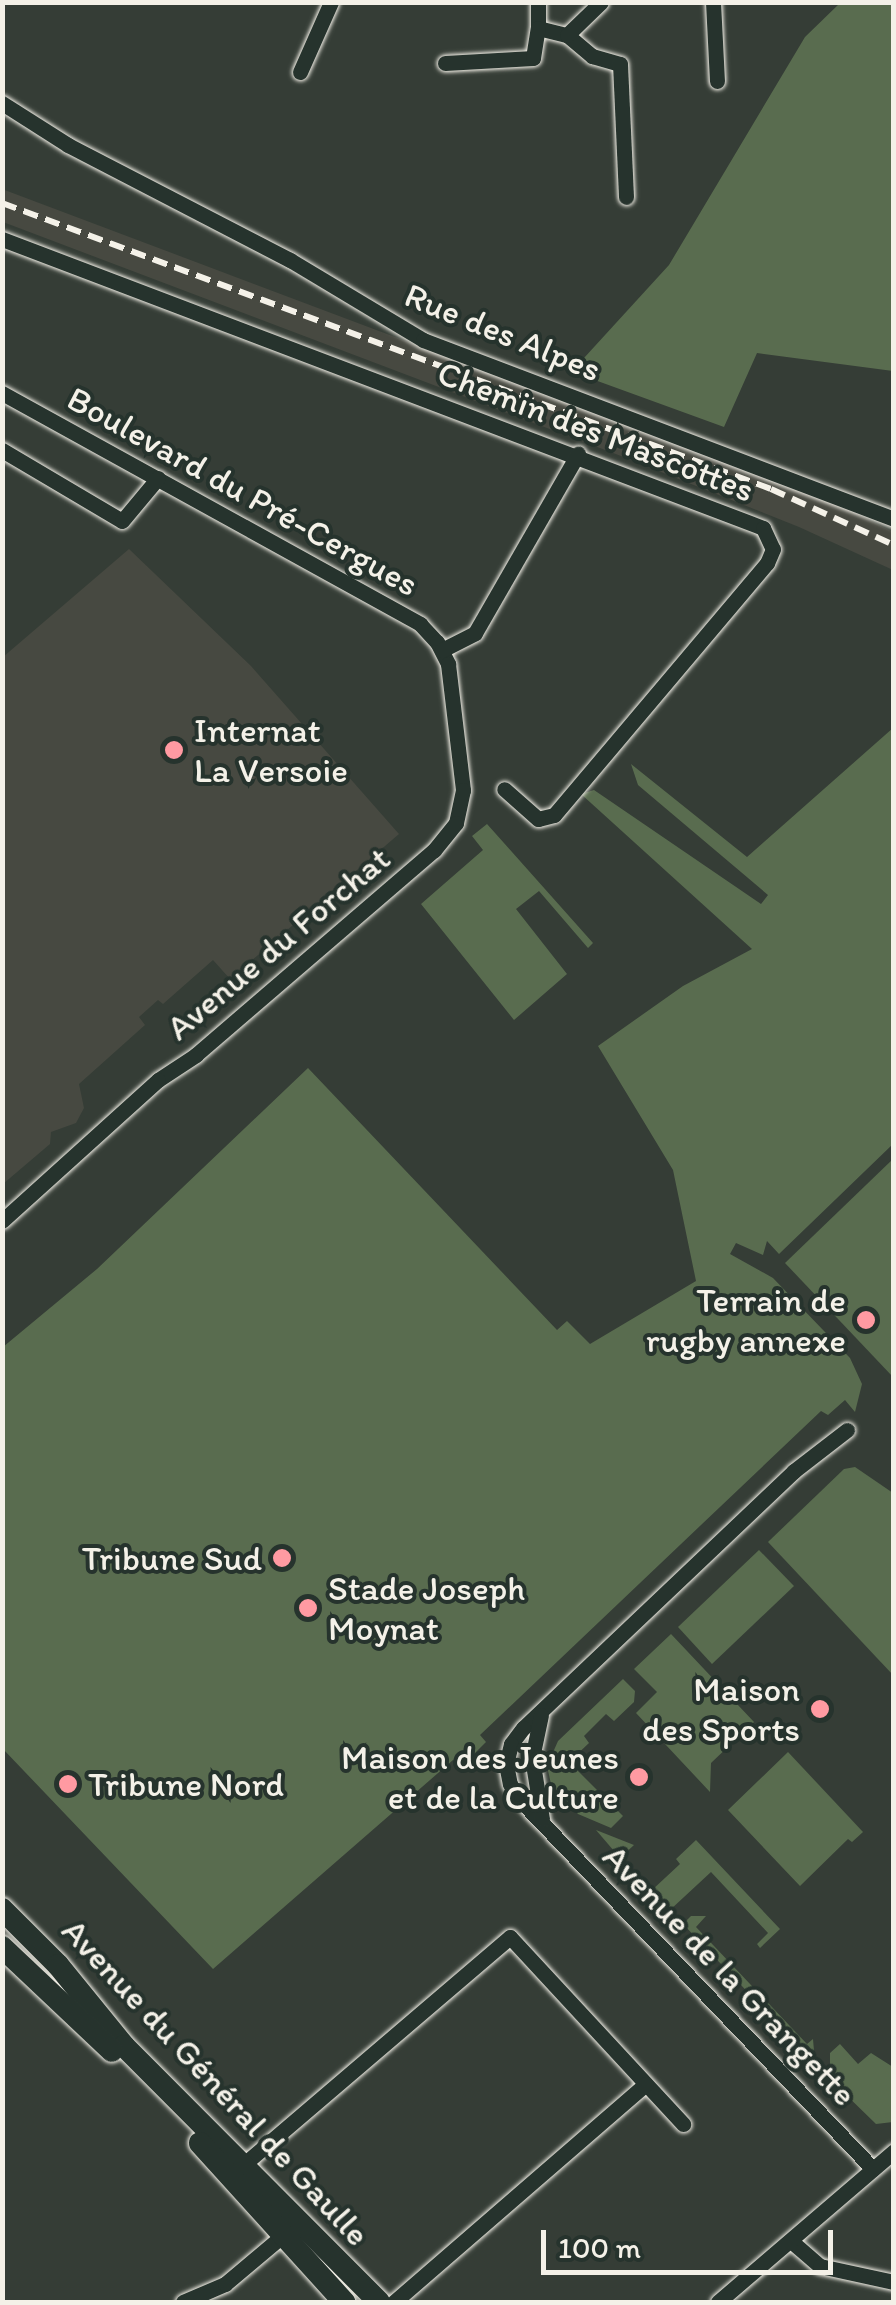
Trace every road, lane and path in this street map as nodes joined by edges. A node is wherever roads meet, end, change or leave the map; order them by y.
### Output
1 (331, 2) edge
2 (538, 2) edge
3 (600, 2) edge
4 (713, 2) edge
5 (538, 28) junction
6 (567, 34) junction
7 (445, 63) dead end
8 (300, 72) dead end
9 (717, 81) dead end
10 (2, 103) edge
11 (626, 197) dead end
12 (2, 240) edge
13 (2, 393) edge
14 (2, 450) edge
15 (578, 454) junction
16 (158, 478) junction
17 (894, 519) edge
18 (442, 650) junction
19 (504, 789) dead end
20 (2, 1222) edge
21 (847, 1430) dead end
22 (543, 1710) junction
23 (511, 1744) junction
24 (532, 1750) junction
25 (544, 1823) junction
26 (2, 1909) edge
27 (32, 1937) junction
28 (7, 1952) edge
29 (58, 1965) junction
30 (38, 1984) junction
31 (646, 2084) junction
32 (683, 2124) dead end
33 (894, 2150) edge
34 (244, 2165) junction
35 (873, 2169) junction
36 (290, 2228) junction
37 (791, 2241) junction
38 (894, 2282) edge
39 (183, 2302) edge
40 (344, 2302) edge
41 (379, 2302) edge
42 (394, 2302) edge
43 (718, 2302) edge

1 - 8 street
2 - 5 street
3 - 6 street
4 - 9 street
5 - 6 street
5 - 7 street
6 - 11 street
10 - 17 street, Rue des Alpes
12 - 15 street, Chemin des Mascottes
13 - 16 street, Boulevard du Pré-Cergues
14 - 16 street
15 - 18 street
15 - 19 street, Chemin des Mascottes
16 - 18 street, Boulevard du Pré-Cergues
18 - 20 street, Avenue du Forchat
21 - 22 street
22 - 23 street
22 - 24 street
23 - 24 street
23 - 25 street, Avenue de la Grangette
24 - 25 street
25 - 35 street, Avenue de la Grangette
26 - 27 main road, Avenue du Général de Gaulle
27 - 28 main road
27 - 29 main road, Avenue du Général de Gaulle
28 - 30 main road, Avenue du Général de Gaulle
29 - 30 main road
29 - 34 main road, Avenue du Général de Gaulle
30 - 36 main road, Avenue du Général de Gaulle
31 - 32 street
31 - 34 street
31 - 42 street
33 - 35 street
34 - 36 main road, Avenue du Général de Gaulle
35 - 37 street
36 - 39 street
36 - 40 main road, Avenue du Général de Gaulle
36 - 41 main road, Avenue du Général de Gaulle
37 - 38 street
37 - 43 street

